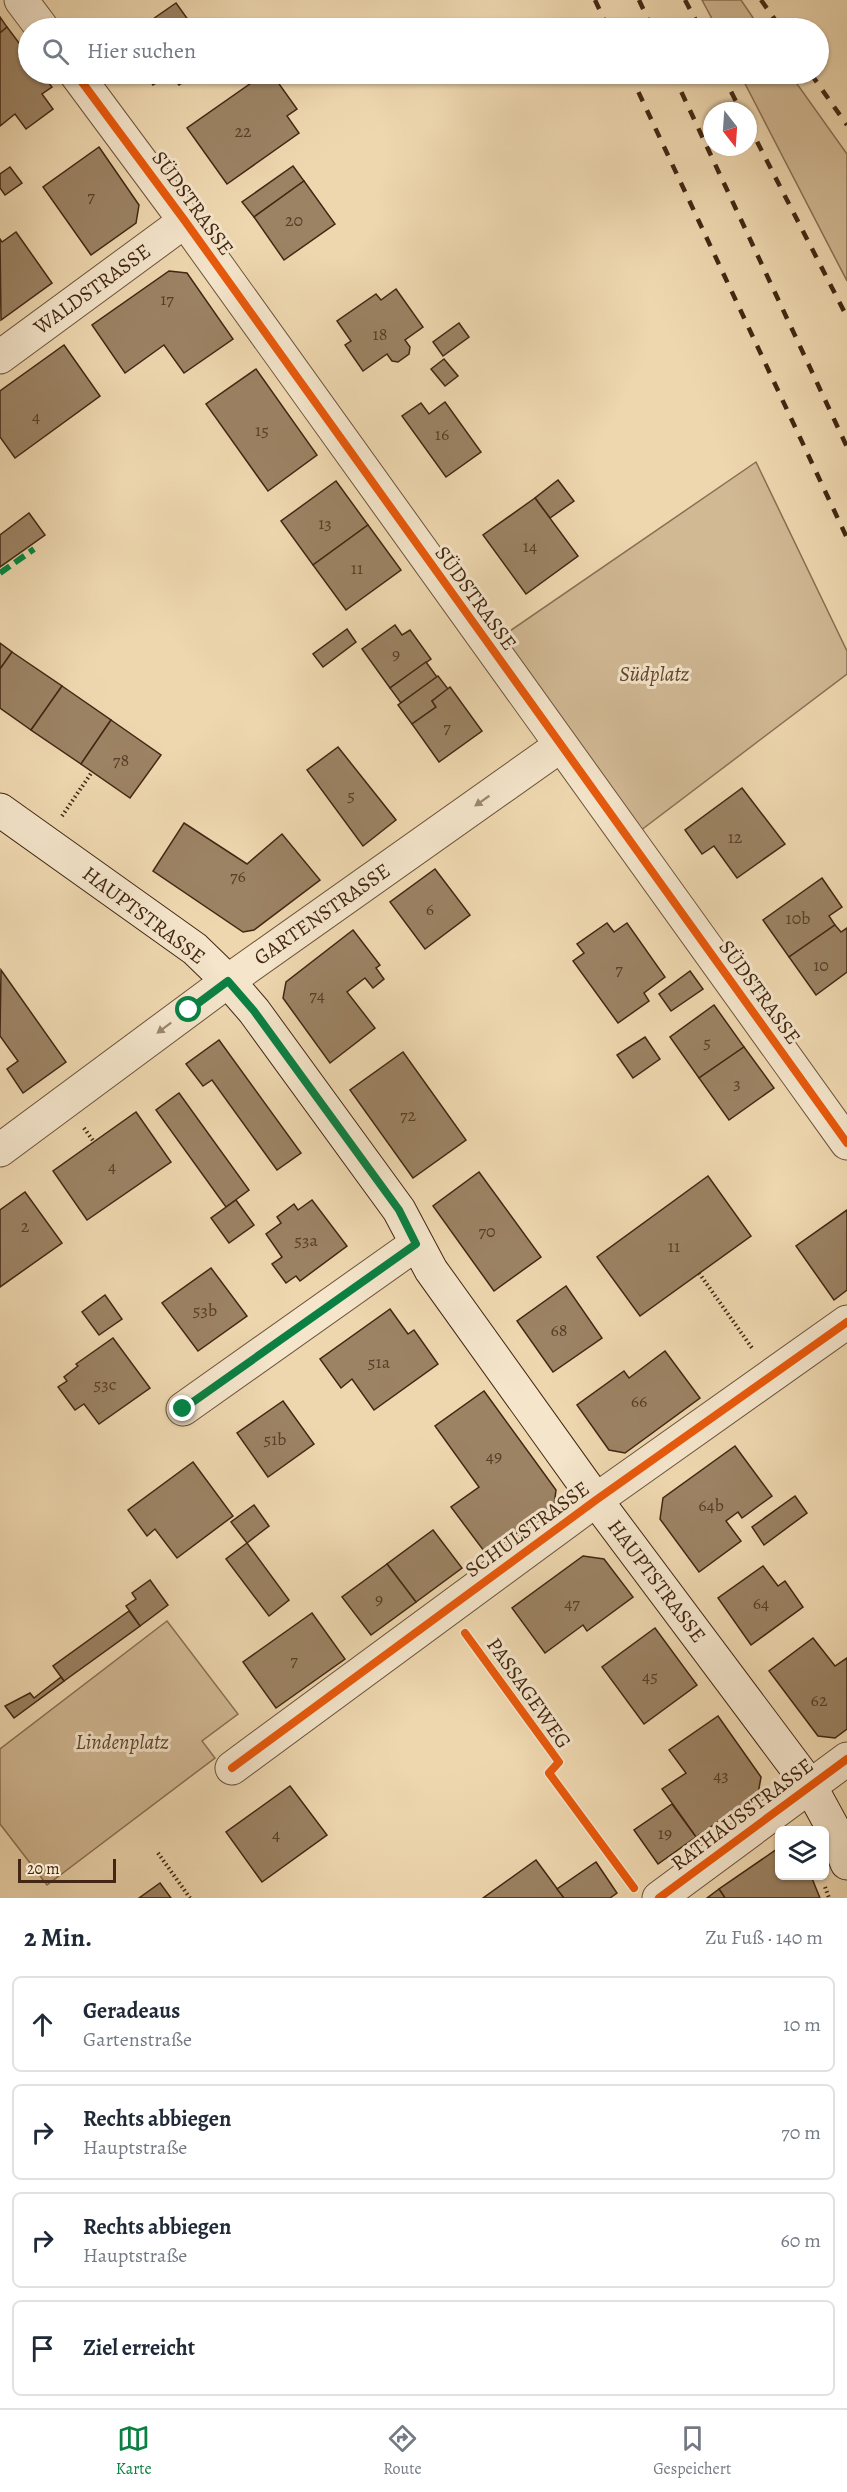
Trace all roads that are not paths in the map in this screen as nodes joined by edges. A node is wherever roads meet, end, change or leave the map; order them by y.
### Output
1 (21, 0) edge
2 (34, 18) edge
3 (83, 84) edge
4 (185, 221) junction
5 (0, 357) edge
6 (560, 746) junction
7 (0, 810) edge
8 (228, 981) junction
9 (847, 1143) edge
10 (0, 1150) edge
11 (416, 1244) junction
12 (847, 1322) edge
13 (183, 1409) dead end
14 (596, 1500) junction
15 (847, 1759) edge
16 (232, 1768) dead end
17 (810, 1786) junction
18 (847, 1863) edge
19 (646, 1893) edge

1 - 2 street
3 - 4 street, SÜDSTRASSE
4 - 5 street, WALDSTRASSE
4 - 6 street, SÜDSTRASSE
6 -> 8 street, GARTENSTRASSE
6 - 9 street, SÜDSTRASSE
7 - 8 street, HAUPTSTRASSE
8 -> 10 street, GARTENSTRASSE
8 - 11 street, HAUPTSTRASSE
11 - 13 street
11 - 14 street, HAUPTSTRASSE
12 - 14 street, SCHULSTRASSE
14 - 16 street, SCHULSTRASSE
14 - 17 street, HAUPTSTRASSE
15 - 17 street, RATHAUSSTRASSE
17 - 18 street, HAUPTSTRASSE
17 - 19 street, RATHAUSSTRASSE

